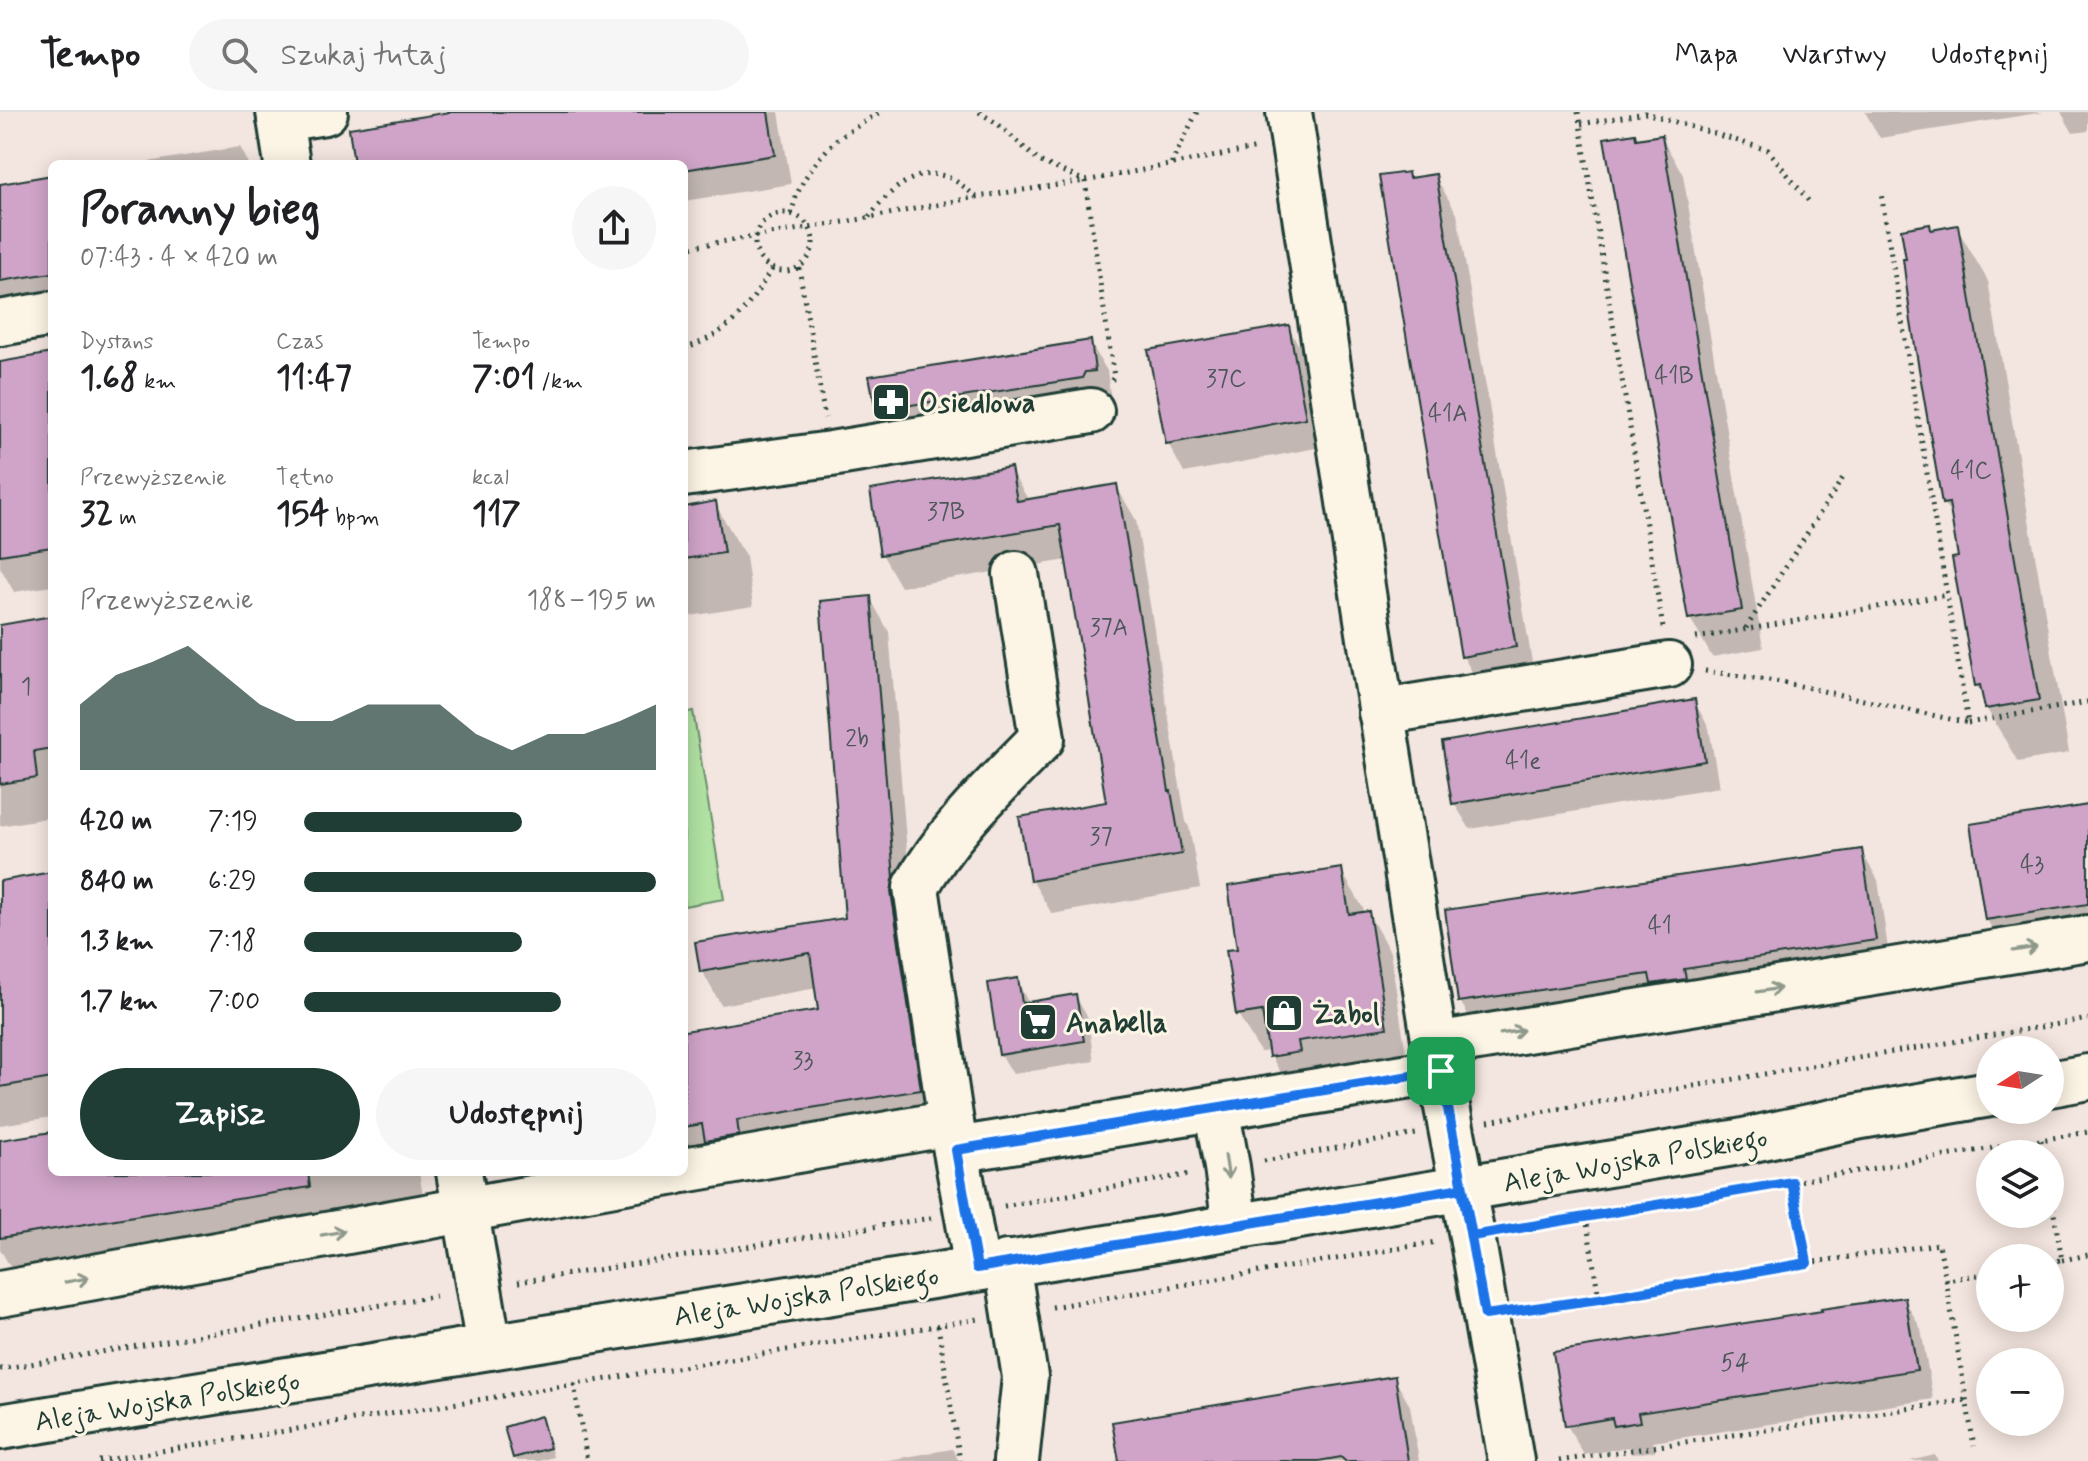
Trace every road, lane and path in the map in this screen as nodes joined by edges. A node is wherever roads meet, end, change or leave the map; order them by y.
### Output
1 (325, 112) edge
2 (880, 112) edge
3 (979, 112) edge
4 (1197, 112) edge
5 (1578, 112) edge
6 (279, 116) edge
7 (1581, 124) junction
8 (1291, 127) edge
9 (286, 160) edge
10 (1170, 165) junction
11 (1085, 181) junction
12 (1881, 193) dead end
13 (976, 197) junction
14 (1811, 204) dead end
15 (791, 214) junction
16 (868, 218) junction
17 (809, 228) junction
18 (755, 237) junction
19 (688, 247) edge
20 (799, 268) junction
21 (772, 269) junction
22 (48, 315) edge
23 (0, 323) edge
24 (688, 347) edge
25 (1091, 411) joint
26 (831, 454) junction
27 (688, 473) edge
28 (1844, 476) dead end
29 (1016, 574) dead end
30 (1947, 595) junction
31 (1746, 629) junction
32 (1667, 654) junction
33 (2088, 702) edge
34 (1381, 712) junction
35 (1968, 723) junction
36 (2088, 938) edge
37 (2088, 1019) edge
38 (1438, 1058) junction
39 (2088, 1077) edge
40 (2064, 1081) edge
41 (1976, 1096) edge
42 (1216, 1108) junction
43 (1451, 1127) junction
44 (2088, 1132) edge
45 (953, 1137) junction
46 (2041, 1140) edge
47 (1976, 1151) edge
48 (1227, 1167) junction
49 (688, 1170) edge
50 (628, 1176) edge
51 (1792, 1182) junction
52 (1462, 1188) junction
53 (462, 1190) edge
54 (968, 1212) junction
55 (1586, 1217) junction
56 (1235, 1226) junction
57 (1472, 1236) junction
58 (2088, 1255) edge
59 (2064, 1260) edge
60 (1807, 1263) junction
61 (992, 1265) junction
62 (1976, 1275) edge
63 (1946, 1280) junction
64 (479, 1288) junction
65 (0, 1294) edge
66 (1599, 1299) junction
67 (1015, 1313) junction
68 (1485, 1315) junction
69 (938, 1326) junction
70 (489, 1347) junction
71 (0, 1369) edge
72 (574, 1384) junction
73 (1966, 1400) junction
74 (0, 1427) edge
75 (1974, 1446) dead end
76 (99, 1461) edge
77 (587, 1461) edge
78 (960, 1461) edge
79 (1016, 1461) edge
80 (1511, 1461) edge
81 (1559, 1461) edge

1 - 6 main road
2 - 15 path
3 - 11 path
4 - 10 path
5 - 7 path
6 - 9 main road
7 - 14 path
7 - 32 path
8 - 10 path
8 - 34 main road
10 - 11 path
11 - 13 path
11 - 25 path
12 - 30 path
13 - 16 path
13 - 16 path
15 - 17 path
15 - 18 path
16 - 17 path
17 - 18 path
17 - 20 path
18 - 19 path
18 - 21 path
20 - 21 path
20 - 26 path
21 - 24 path
22 - 23 main road
25 - 26 main road
26 - 27 main road
28 - 31 path
29 - 45 main road
30 - 31 path
30 - 35 path
31 - 32 path
32 - 34 main road
32 - 35 path
33 - 35 path
34 - 38 main road
38 -> 36 main road
37 - 43 path
38 - 42 main road
38 - 43 main road
39 - 40 main road
41 - 52 main road, Aleja Wojska Polskiego
42 - 45 main road
42 -> 48 main road
43 - 48 path
43 - 52 main road
44 - 46 path
45 - 49 main road
45 - 54 main road
47 - 51 path
48 - 54 path
48 - 56 main road
50 - 53 main road
51 - 55 path
51 - 60 path
52 - 56 main road, Aleja Wojska Polskiego
52 - 57 main road
53 - 64 main road
65 -> 53 main road
54 - 61 main road
54 - 64 path
55 - 57 path
55 - 66 path
56 - 61 main road, Aleja Wojska Polskiego
57 - 67 path
57 - 68 main road
58 - 59 path
60 - 63 path
60 - 66 path
61 - 67 main road
61 - 70 main road, Aleja Wojska Polskiego
62 - 63 path
63 - 73 path
64 - 70 main road
64 - 71 path
66 - 68 path
67 - 69 path
67 - 79 main road
68 - 80 main road
69 - 72 path
69 - 78 path
70 - 74 main road, Aleja Wojska Polskiego
72 - 76 path
72 - 77 path
73 - 75 path
73 - 81 path

